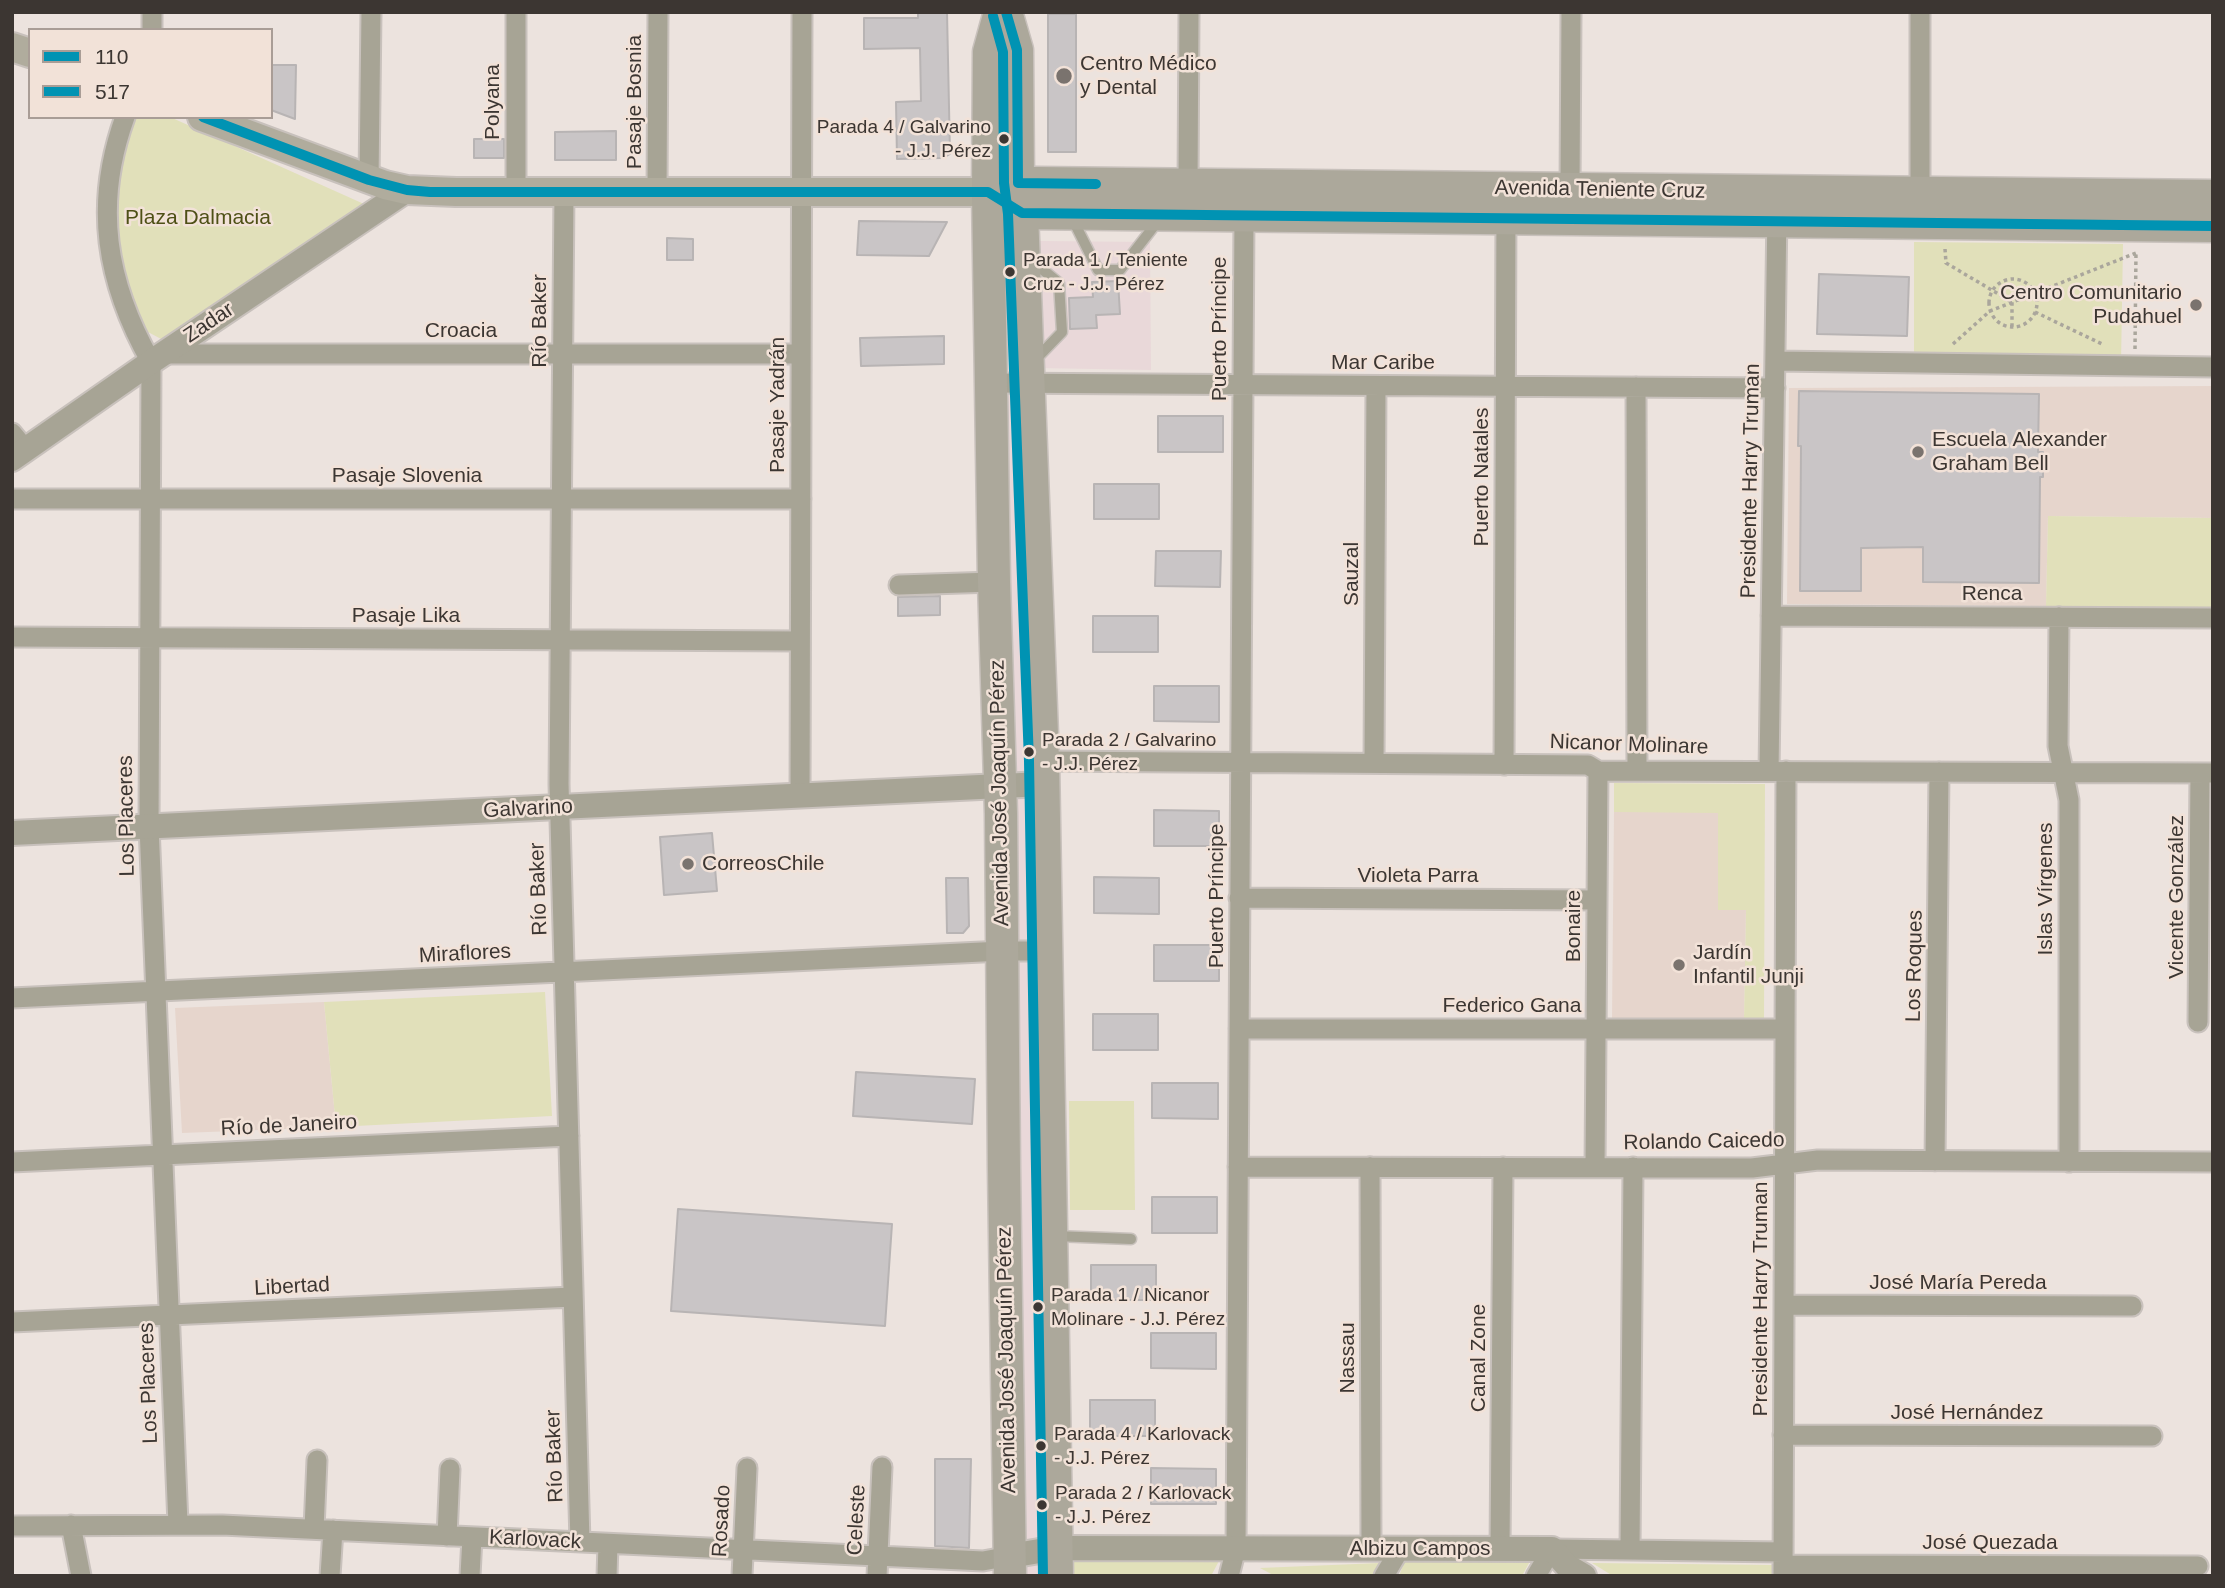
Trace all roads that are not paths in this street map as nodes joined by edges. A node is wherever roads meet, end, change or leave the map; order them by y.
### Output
1 (371, 12) edge
2 (516, 12) edge
3 (659, 12) edge
4 (802, 12) edge
5 (1000, 12) edge
6 (1006, 12) edge
7 (1189, 12) edge
8 (1572, 12) edge
9 (1920, 12) edge
10 (124, 119) edge
11 (207, 119) edge
12 (369, 180) junction
13 (1188, 185) junction
14 (407, 190) junction
15 (1570, 190) junction
16 (516, 192) junction
17 (564, 192) junction
18 (657, 192) junction
19 (801, 192) junction
20 (988, 192) junction
21 (1920, 193) junction
22 (2213, 196) edge
23 (1020, 198) junction
24 (1506, 203) junction
25 (1777, 206) junction
26 (1070, 214) junction
27 (1164, 214) junction
28 (1244, 215) junction
29 (2213, 226) edge
30 (1024, 254) junction
31 (1105, 270) junction
32 (1105, 282) dead end
33 (563, 354) junction
34 (801, 354) junction
35 (157, 358) junction
36 (1775, 361) junction
37 (2213, 367) edge
38 (1028, 375) junction
39 (991, 383) junction
40 (1242, 385) junction
41 (1376, 386) junction
42 (1505, 386) junction
43 (1636, 387) junction
44 (1775, 388) junction
45 (17, 447) edge
46 (12, 499) edge
47 (151, 499) junction
48 (562, 499) junction
49 (801, 499) junction
50 (994, 582) junction
51 (899, 585) dead end
52 (1771, 616) junction
53 (2059, 617) junction
54 (2213, 618) edge
55 (12, 636) edge
56 (150, 637) junction
57 (561, 640) junction
58 (800, 641) junction
59 (1240, 763) junction
60 (1374, 763) junction
61 (1504, 765) junction
62 (1598, 771) junction
63 (1637, 771) junction
64 (1778, 771) junction
65 (1939, 772) junction
66 (2064, 772) junction
67 (1043, 773) junction
68 (2207, 773) edge
69 (1001, 786) junction
70 (800, 797) junction
71 (559, 808) junction
72 (149, 826) junction
73 (12, 833) edge
74 (1239, 898) junction
75 (1597, 901) junction
76 (1003, 951) junction
77 (1046, 951) junction
78 (564, 972) junction
79 (156, 991) junction
80 (12, 998) edge
81 (2198, 1022) dead end
82 (1596, 1029) junction
83 (1785, 1029) junction
84 (1239, 1030) junction
85 (569, 1136) junction
86 (162, 1155) junction
87 (1935, 1161) junction
88 (12, 1162) edge
89 (2069, 1162) junction
90 (2213, 1162) edge
91 (1785, 1164) junction
92 (1238, 1167) junction
93 (1370, 1167) junction
94 (1503, 1167) junction
95 (1595, 1167) junction
96 (1633, 1167) junction
97 (1004, 1168) junction
98 (1050, 1168) junction
99 (1051, 1236) junction
100 (1132, 1239) dead end
101 (573, 1297) junction
102 (1784, 1305) junction
103 (2132, 1306) dead end
104 (169, 1315) junction
105 (12, 1322) edge
106 (1783, 1435) junction
107 (2151, 1436) dead end
108 (317, 1460) dead end
109 (882, 1467) dead end
110 (747, 1468) dead end
111 (450, 1469) dead end
112 (178, 1524) junction
113 (71, 1525) junction
114 (12, 1526) edge
115 (323, 1530) junction
116 (447, 1536) junction
117 (472, 1537) junction
118 (580, 1542) junction
119 (608, 1544) junction
120 (1236, 1548) junction
121 (1371, 1549) junction
122 (1400, 1549) junction
123 (1500, 1549) junction
124 (1552, 1549) junction
125 (743, 1550) junction
126 (1630, 1550) junction
127 (1057, 1562) edge
128 (1783, 1564) edge
129 (877, 1566) edge
130 (1010, 1566) edge
131 (2198, 1566) dead end
132 (81, 1576) edge
133 (330, 1576) edge
134 (470, 1576) edge
135 (607, 1576) edge
136 (742, 1576) edge
137 (1229, 1576) edge
138 (1384, 1576) edge
139 (1536, 1576) edge
140 (1584, 1576) edge

1 - 12 street
2 - 16 street, Polyana
3 - 18 street, Pasaje Bosnia
4 - 19 street, Pasaje Yadrán
5 - 20 main road, Avenida José Joaquín Pérez
6 - 23 main road, Avenida José Joaquín Pérez
7 - 13 street
8 - 15 street
9 - 21 street
10 - 35 street, Los Placeres
11 - 12 main road
12 - 14 main road
13 - 23 main road, Avenida Teniente Cruz
13 - 24 main road, Avenida Teniente Cruz
13 - 27 street
14 - 16 main road
14 - 35 street, Zadar
15 - 24 main road, Avenida Teniente Cruz
15 - 25 main road, Avenida Teniente Cruz
16 - 17 main road
17 - 18 main road
17 - 33 street, Río Baker
18 - 19 main road
19 - 20 main road
19 - 34 street, Pasaje Yadrán
20 - 23 main road, Avenida Teniente Cruz
20 - 39 main road, Avenida José Joaquín Pérez
21 - 22 main road, Avenida Teniente Cruz
21 - 25 main road, Avenida Teniente Cruz
23 - 26 main road, Avenida Teniente Cruz
23 - 30 main road, Avenida José Joaquín Pérez
24 - 25 main road, Avenida Teniente Cruz
24 - 28 main road, Avenida Teniente Cruz
24 - 42 street, Puerto Natales
25 - 29 main road, Avenida Teniente Cruz
25 - 36 street, Presidente Harry Truman
26 - 27 main road, Avenida Teniente Cruz
26 - 31 lane
27 - 28 main road, Avenida Teniente Cruz
27 - 31 lane
28 - 40 street, Puerto Príncipe
30 - 38 main road, Avenida José Joaquín Pérez
30 - 38 lane
31 - 32 lane
33 - 34 street, Croacia
33 - 35 street, Croacia
33 - 48 street, Río Baker
34 - 49 street, Pasaje Yadrán
35 - 45 street, Zadar
35 - 47 street, Los Placeres
36 - 37 street
36 - 44 street, Presidente Harry Truman
38 - 39 street, Mar Caribe
38 - 40 street, Mar Caribe
38 - 67 main road, Avenida José Joaquín Pérez
39 - 50 main road, Avenida José Joaquín Pérez
40 - 41 street, Mar Caribe
40 - 59 street, Puerto Príncipe
41 - 42 street, Mar Caribe
41 - 60 street, Sauzal
42 - 43 street, Mar Caribe
42 - 61 street, Puerto Natales
43 - 44 street, Mar Caribe
43 - 63 street
44 - 52 street, Presidente Harry Truman
46 - 47 street, Pasaje Slovenia
47 - 48 street, Pasaje Slovenia
47 - 56 street, Los Placeres
48 - 49 street, Pasaje Slovenia
48 - 57 street, Río Baker
49 - 58 street, Pasaje Yadrán
50 - 51 street
50 - 69 main road, Avenida José Joaquín Pérez
52 - 53 street, Renca
52 - 64 street, Presidente Harry Truman
53 - 54 street, Renca
53 - 66 street, Islas Vírgenes
55 - 56 street, Pasaje Lika
56 - 57 street, Pasaje Lika
56 - 72 street, Los Placeres
57 - 58 street, Pasaje Lika
57 - 71 street, Río Baker
58 - 70 street, Pasaje Yadrán
59 - 60 street, Nicanor Molinare
59 - 67 street, Nicanor Molinare
59 - 74 street, Puerto Príncipe
60 - 61 street, Nicanor Molinare
61 - 62 street, Nicanor Molinare
62 - 63 street, Nicanor Molinare
62 - 75 street, Bonaire
63 - 64 street, Nicanor Molinare
64 - 65 street, Nicanor Molinare
64 - 83 street, Presidente Harry Truman
65 - 66 street, Nicanor Molinare
65 - 87 street, Los Roques
66 - 68 street, Nicanor Molinare
66 - 89 street, Islas Vírgenes
67 - 69 street, Galvarino
67 - 77 main road, Avenida José Joaquín Pérez
68 - 81 street, Vicente González
69 - 70 street, Galvarino
69 - 76 main road, Avenida José Joaquín Pérez
70 - 71 street, Galvarino
71 - 72 street, Galvarino
71 - 78 street, Río Baker
72 - 73 street, Galvarino
72 - 79 street, Los Placeres
74 - 75 street, Violeta Parra
74 - 84 street, Puerto Príncipe
75 - 82 street, Bonaire
76 - 77 street, Miraflores
76 - 78 street, Miraflores
76 - 97 main road, Avenida José Joaquín Pérez
77 - 98 main road, Avenida José Joaquín Pérez
78 - 79 street, Miraflores
78 - 85 street, Río Baker
79 - 80 street, Miraflores
79 - 86 street, Los Placeres
82 - 83 street, Federico Gana
82 - 84 street, Federico Gana
82 - 95 street, Bonaire
83 - 91 street, Presidente Harry Truman
84 - 92 street, Puerto Príncipe
85 - 86 street, Río de Janeiro
85 - 101 street, Río Baker
86 - 88 street, Río de Janeiro
86 - 104 street, Los Placeres
87 - 89 street, Rolando Caicedo
87 - 91 street, Rolando Caicedo
89 - 90 street, Rolando Caicedo
91 - 96 street, Rolando Caicedo
91 - 102 street, Presidente Harry Truman
92 - 93 street, Rolando Caicedo
92 - 120 street, Puerto Príncipe
93 - 94 street, Rolando Caicedo
93 - 121 street, Nassau
94 - 95 street, Rolando Caicedo
94 - 123 street, Canal Zone
95 - 96 street, Rolando Caicedo
96 - 126 street
97 - 98 main road
97 - 130 main road, Avenida José Joaquín Pérez
98 - 99 main road, Avenida José Joaquín Pérez
99 - 100 lane
99 - 127 main road, Avenida José Joaquín Pérez
101 - 104 street, Libertad
101 - 118 street, Río Baker
102 - 103 street, José María Pereda
102 - 106 street, Presidente Harry Truman
104 - 105 street, Libertad
104 - 112 street, Los Placeres
106 - 107 street, José Hernández
106 - 128 street, Presidente Harry Truman
108 - 115 street
109 - 129 street, Celeste
110 - 125 street, Rosado
111 - 116 street
112 - 113 street, Karlovack
112 - 115 street, Karlovack
113 - 114 street, Karlovack
113 - 132 street
115 - 116 street, Karlovack
115 - 133 street
116 - 117 street, Karlovack
117 - 118 street, Karlovack
117 - 134 street
118 - 119 street, Karlovack
119 - 125 street, Karlovack
119 - 135 street
120 - 121 street, Albizu Campos
120 - 127 street, Albizu Campos
120 - 137 street, Puerto Príncipe
121 - 122 street, Albizu Campos
122 - 123 street, Albizu Campos
122 - 138 street
123 - 124 street, Albizu Campos
124 - 126 street, Albizu Campos
124 - 139 street
124 - 140 street
125 - 129 street, Karlovack
125 - 136 street, Rosado
126 - 128 street, Albizu Campos
127 - 130 street, Karlovack
128 - 131 street, José Quezada
129 - 130 street, Karlovack

